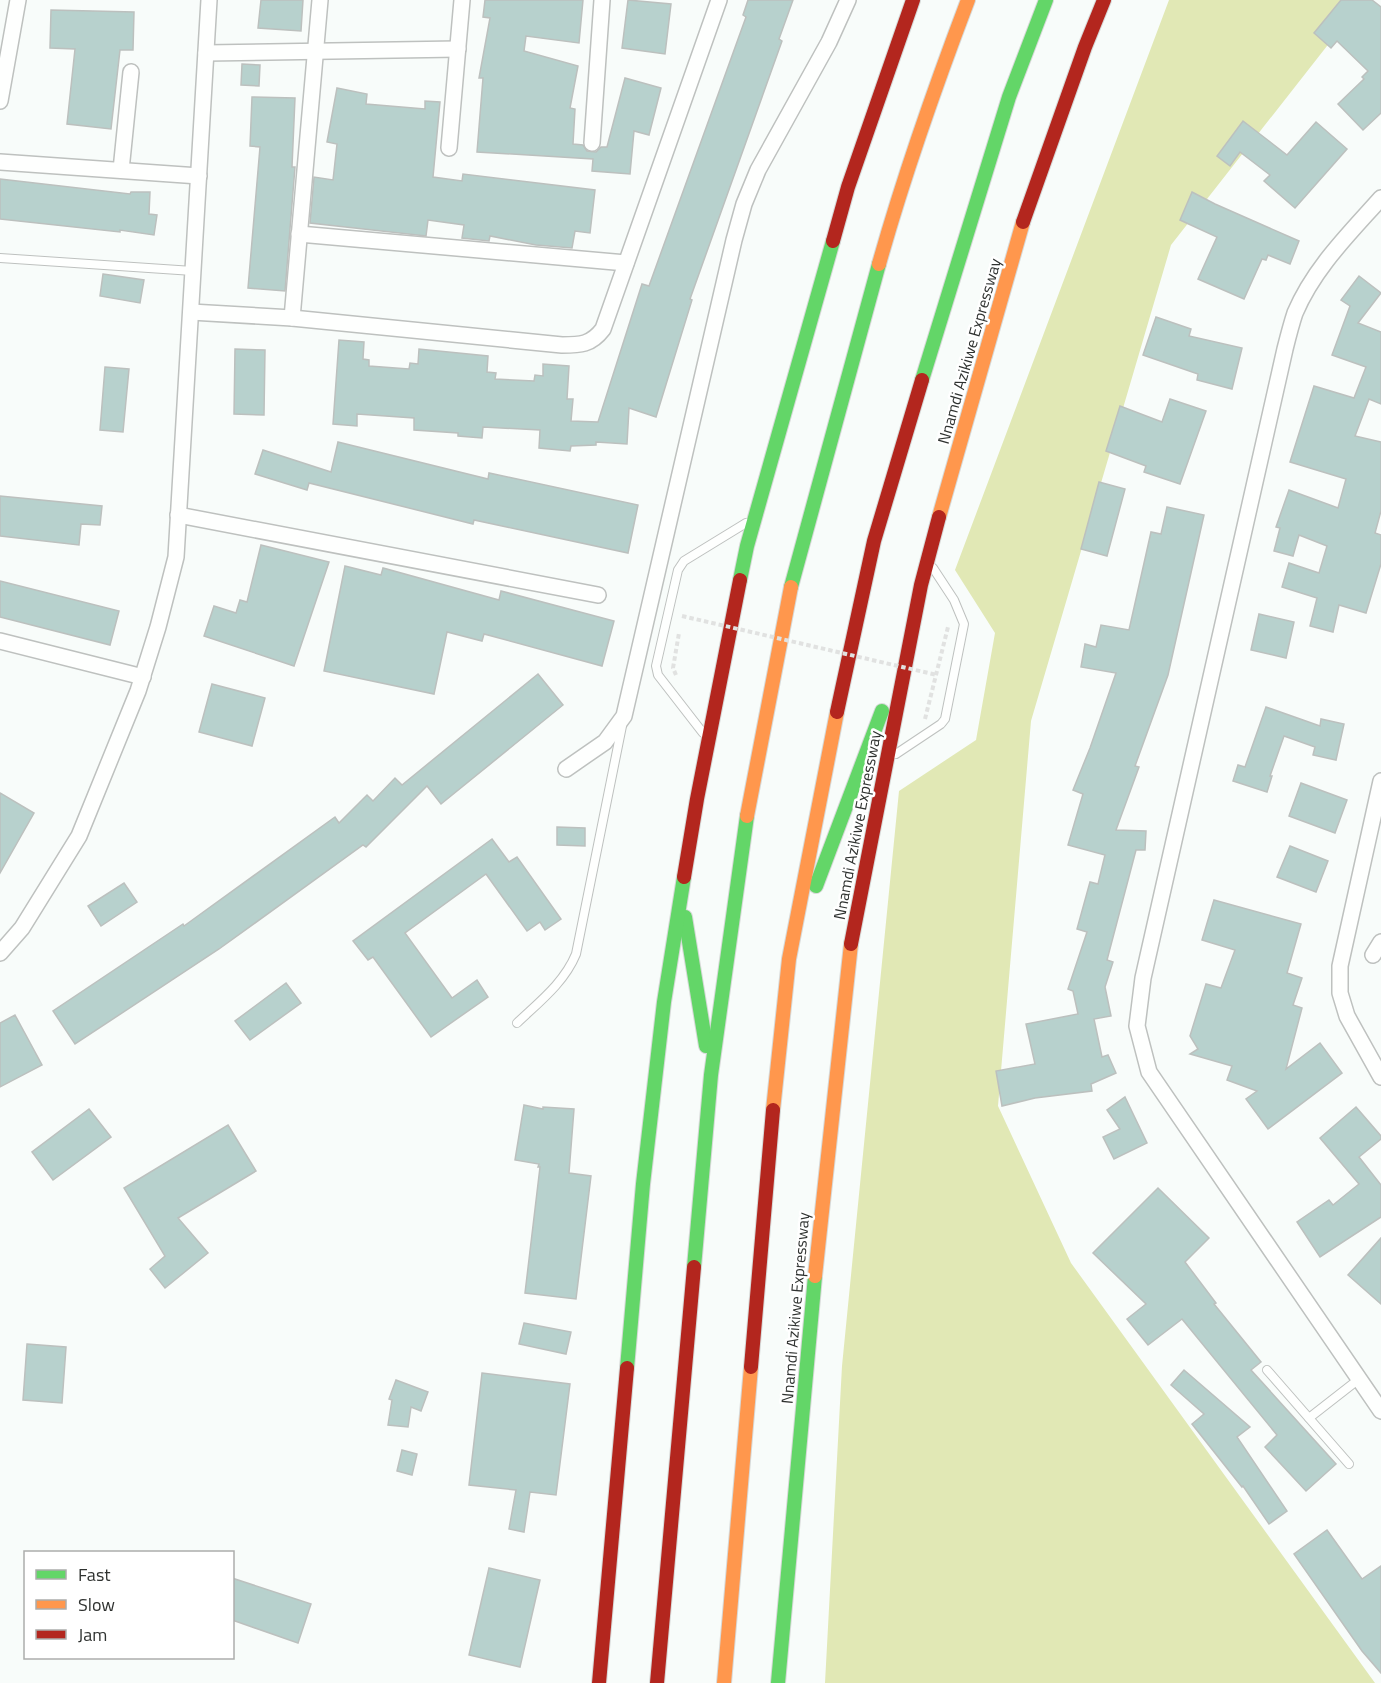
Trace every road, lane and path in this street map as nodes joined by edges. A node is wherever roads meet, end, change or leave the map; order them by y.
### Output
1 (18, 0) edge
2 (209, 0) edge
3 (320, 0) edge
4 (462, 0) edge
5 (602, 0) edge
6 (719, 0) edge
7 (848, 0) edge
8 (913, 0) edge
9 (968, 0) edge
10 (1046, 0) edge
11 (1104, 0) edge
12 (1113, 0) edge
13 (1095, 21) junction
14 (458, 49) junction
15 (315, 51) junction
16 (206, 52) junction
17 (131, 72) dead end
18 (0, 102) edge
19 (592, 143) dead end
20 (449, 147) dead end
21 (0, 162) edge
22 (121, 170) junction
23 (199, 176) junction
24 (1381, 198) edge
25 (299, 234) junction
26 (0, 258) edge
27 (626, 263) junction
28 (193, 271) junction
29 (191, 312) junction
30 (292, 318) junction
31 (178, 515) junction
32 (755, 517) junction
33 (928, 560) junction
34 (598, 595) dead end
35 (954, 600) junction
36 (682, 616) dead end
37 (912, 632) junction
38 (0, 641) edge
39 (937, 675) junction
40 (143, 677) junction
41 (624, 716) junction
42 (923, 726) dead end
43 (709, 741) junction
44 (887, 759) junction
45 (566, 769) dead end
46 (1381, 781) edge
47 (682, 894) junction
48 (0, 953) edge
49 (789, 959) junction
50 (518, 1023) dead end
51 (711, 1076) junction
52 (1381, 1077) edge
53 (1267, 1370) dead end
54 (1359, 1379) junction
55 (1381, 1411) edge
56 (1308, 1418) junction
57 (1349, 1464) dead end
58 (599, 1683) edge
59 (657, 1683) edge
60 (724, 1683) edge
61 (778, 1683) edge

1 - 18 street
2 - 16 street
3 - 15 street
4 - 14 street
5 - 19 street
6 - 27 street
7 - 41 street
8 - 32 highway
9 - 51 highway
10 - 49 highway
11 - 13 highway, Nnamdi Azikiwe Expressway
12 - 13 highway
13 - 33 highway, Nnamdi Azikiwe Expressway
14 - 15 street
14 - 20 street
15 - 16 street
15 - 25 street
16 - 23 street
17 - 22 street
21 - 22 street
22 - 23 street
23 - 28 street
24 - 54 street
25 - 27 street
25 - 30 street
26 - 28 lane
27 - 30 street
28 - 29 street
29 - 30 street
29 - 31 street
31 - 34 street
31 - 40 street
32 - 43 highway
32 - 43 lane
33 - 35 lane
33 - 37 highway, Nnamdi Azikiwe Expressway
35 - 39 path
35 - 44 lane
36 - 39 path, bridge
37 - 44 highway, Nnamdi Azikiwe Expressway
37 - 49 highway
38 - 40 street
39 - 42 path
40 - 48 street
41 - 45 street
41 - 50 lane
43 - 47 highway
44 - 61 highway, Nnamdi Azikiwe Expressway
46 - 52 street
47 - 51 highway
47 - 58 highway
49 - 60 highway
51 - 59 highway
53 - 56 lane
54 - 55 street
54 - 56 lane
56 - 57 lane

